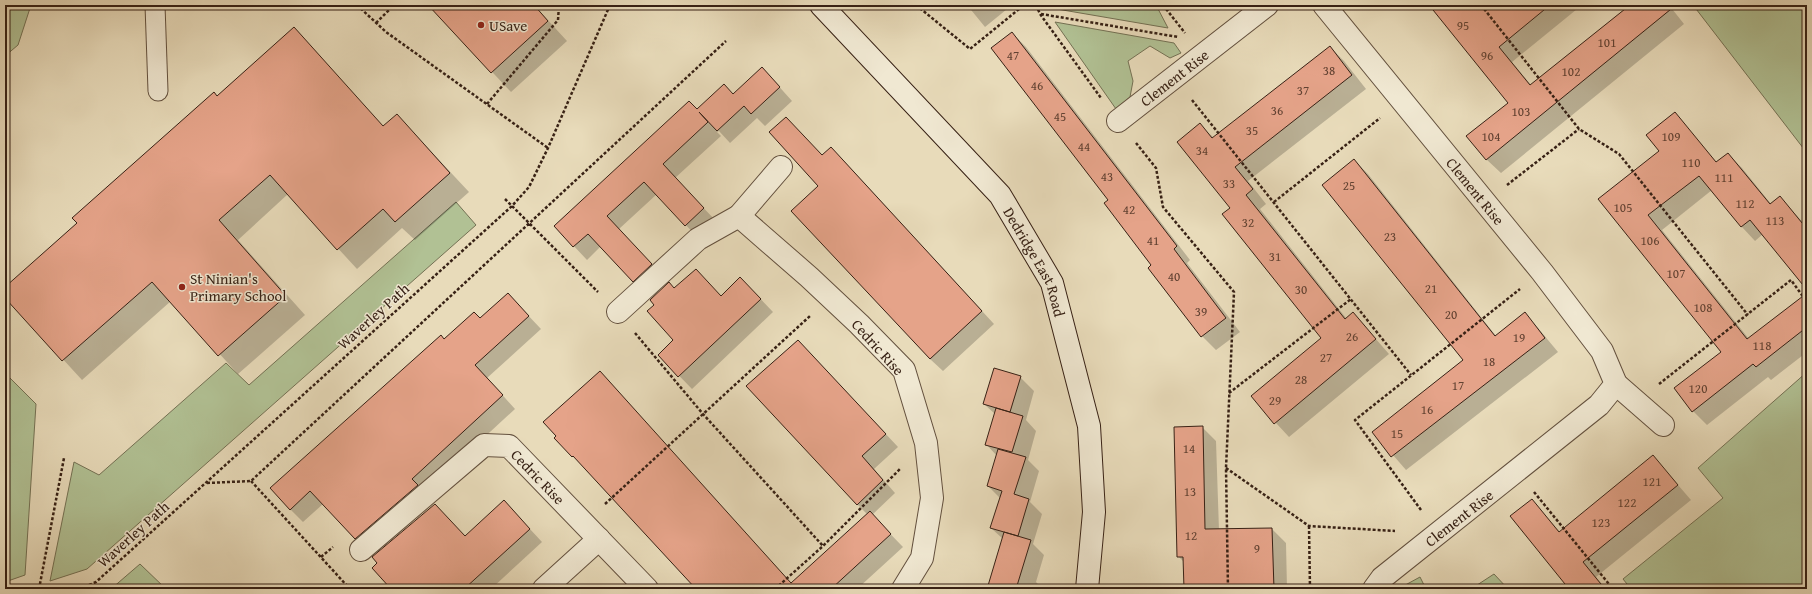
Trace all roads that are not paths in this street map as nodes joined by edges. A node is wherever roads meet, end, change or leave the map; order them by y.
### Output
1 (155, 5) edge
2 (821, 5) edge
3 (1267, 5) edge
4 (1324, 5) edge
5 (158, 91) dead end
6 (1118, 121) road end
7 (781, 167) dead end
8 (739, 216) junction
9 (618, 312) road end
10 (1616, 384) junction
11 (1663, 425) dead end
12 (591, 531) junction
13 (361, 550) dead end
14 (544, 589) edge
15 (647, 589) edge
16 (903, 589) edge
17 (1087, 589) edge
18 (1374, 589) edge

1 - 5 lane
2 - 17 street, Dedridge East Road
3 - 6 street, Clement Rise
4 - 10 street, Clement Rise
7 - 8 street
8 - 9 street
8 - 16 street, Cedric Rise
10 - 11 street, Clement Rise
10 - 18 street, Clement Rise
12 - 13 street, Cedric Rise
12 - 14 street
12 - 15 street, Cedric Rise

